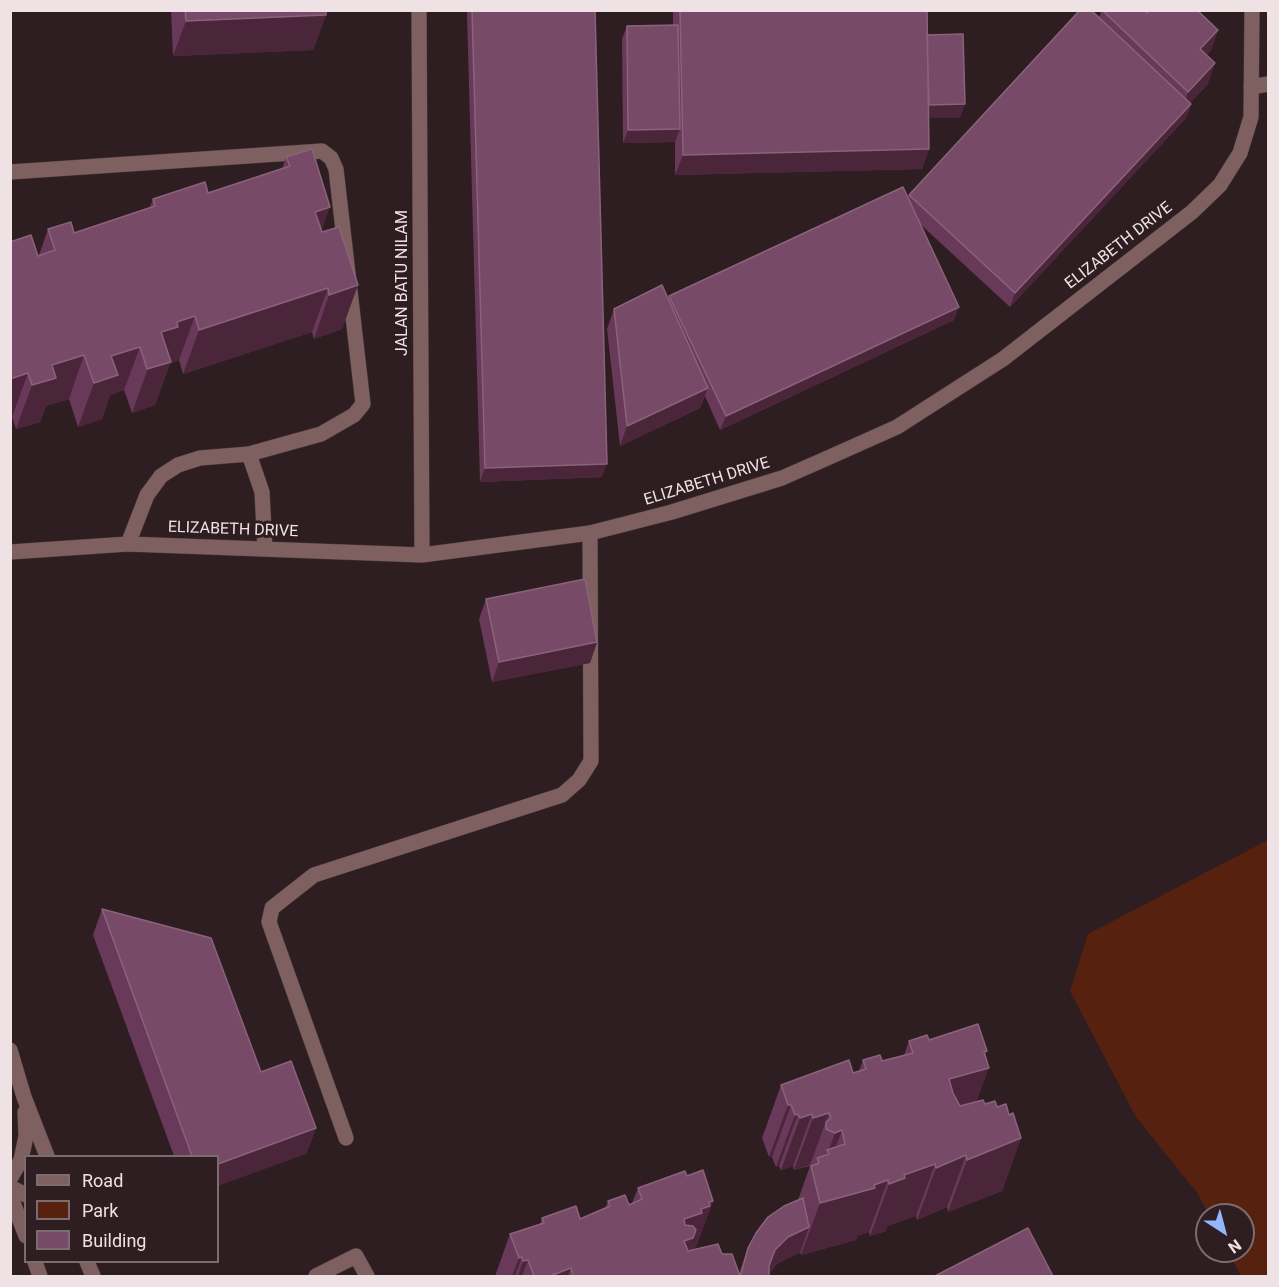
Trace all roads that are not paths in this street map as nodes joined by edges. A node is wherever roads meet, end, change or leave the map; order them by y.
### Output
1 (419, 10) edge
2 (1252, 10) edge
3 (1269, 84) edge
4 (1251, 87) junction
5 (10, 172) edge
6 (249, 454) junction
7 (590, 533) junction
8 (128, 544) junction
9 (265, 549) junction
10 (10, 552) edge
11 (422, 555) junction
12 (10, 1050) edge
13 (24, 1097) junction
14 (346, 1138) dead end
15 (47, 1155) edge
16 (10, 1179) edge
17 (10, 1187) edge
18 (24, 1194) edge
19 (10, 1195) edge
20 (24, 1231) edge
21 (316, 1276) edge
22 (367, 1276) edge

1 - 11 street, JALAN BATU NILAM
2 - 4 street, ELIZABETH DRIVE
3 - 4 street
4 - 7 street, ELIZABETH DRIVE
5 - 6 street
6 - 8 street
6 - 9 street
7 - 11 street, ELIZABETH DRIVE
7 - 14 street
8 - 9 street, ELIZABETH DRIVE
8 - 10 street, ELIZABETH DRIVE
9 - 11 street, ELIZABETH DRIVE
12 - 13 street
13 - 15 street
13 - 16 street
17 - 18 street
19 - 20 street
21 - 22 street

